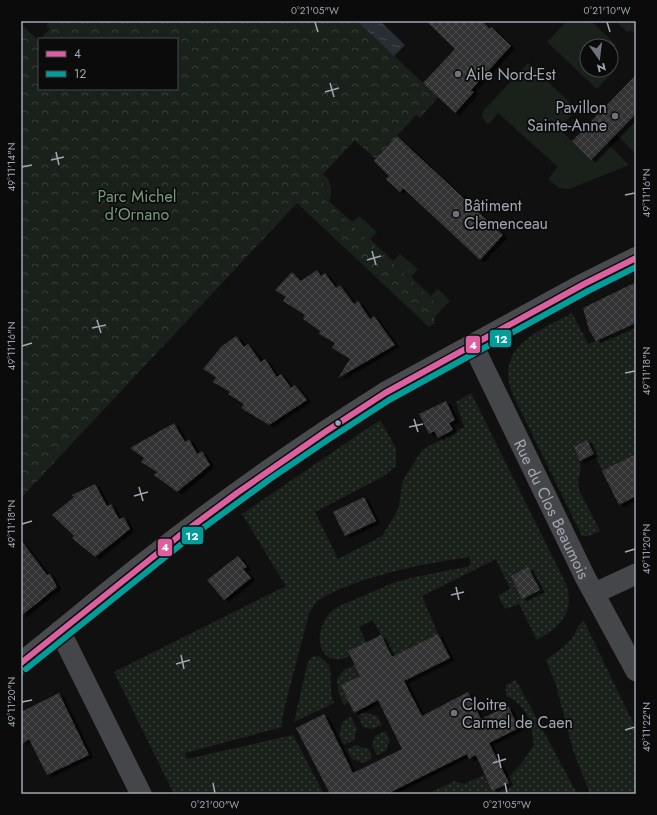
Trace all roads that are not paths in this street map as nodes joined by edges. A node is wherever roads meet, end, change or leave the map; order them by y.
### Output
1 (636, 258) edge
2 (473, 345) junction
3 (636, 574) edge
4 (595, 593) junction
5 (60, 631) junction
6 (21, 663) edge
7 (636, 671) edge
8 (141, 794) edge

1 - 2 main road
2 - 4 street, Rue du Clos Beaumois
2 - 5 main road
3 - 4 street
4 - 7 street, Rue du Clos Beaumois
5 - 6 main road
5 - 8 street

